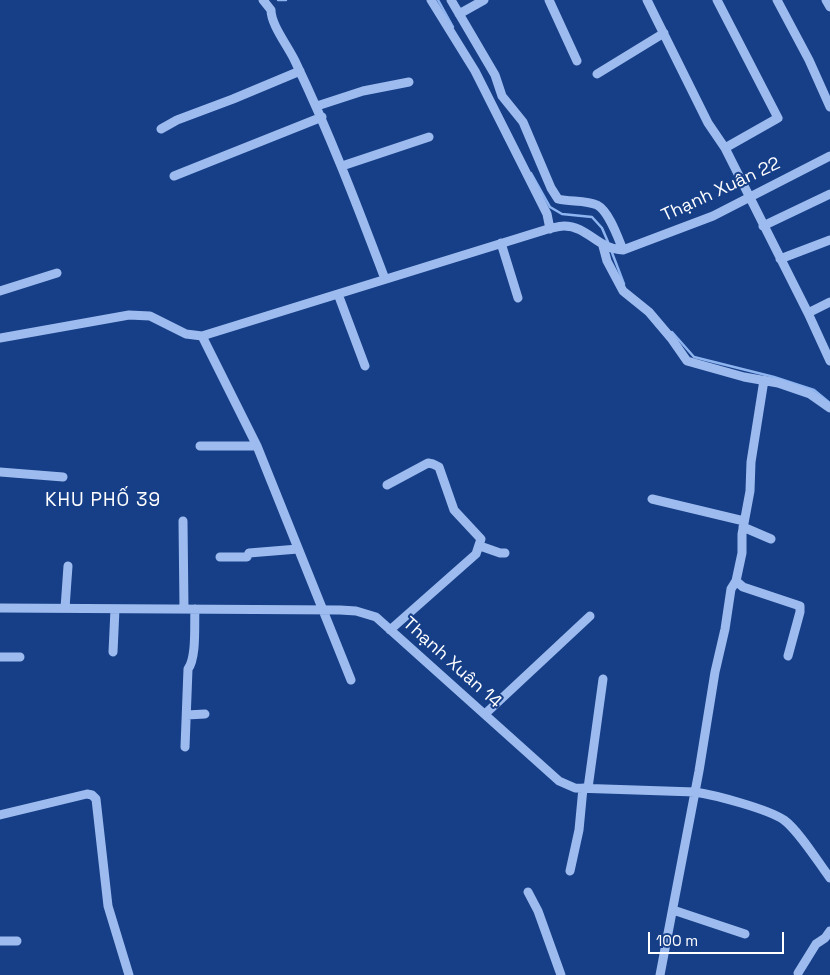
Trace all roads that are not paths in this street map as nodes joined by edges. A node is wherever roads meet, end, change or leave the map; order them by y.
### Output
1 (263, 0) edge
2 (432, 0) edge
3 (451, 0) edge
4 (484, 0) edge
5 (549, 0) edge
6 (647, 0) edge
7 (716, 0) edge
8 (777, 0) edge
9 (826, 0) edge
10 (830, 7) edge
11 (459, 14) junction
12 (664, 33) junction
13 (577, 60) dead end
14 (300, 71) junction
15 (597, 74) dead end
16 (409, 82) dead end
17 (317, 106) junction
18 (830, 107) edge
19 (322, 116) junction
20 (161, 129) dead end
21 (429, 137) dead end
22 (724, 148) junction
23 (830, 156) edge
24 (342, 166) junction
25 (174, 176) dead end
26 (830, 194) edge
27 (749, 198) junction
28 (763, 226) junction
29 (550, 229) junction
30 (830, 240) edge
31 (501, 244) junction
32 (603, 246) junction
33 (623, 250) junction
34 (780, 258) junction
35 (57, 273) dead end
36 (385, 279) junction
37 (0, 291) edge
38 (338, 294) junction
39 (518, 298) dead end
40 (830, 302) edge
41 (808, 313) junction
42 (202, 336) junction
43 (0, 338) edge
44 (830, 361) edge
45 (365, 366) dead end
46 (764, 380) junction
47 (830, 408) edge
48 (200, 446) dead end
49 (257, 446) junction
50 (0, 472) edge
51 (63, 477) dead end
52 (387, 485) dead end
53 (652, 499) dead end
54 (183, 521) dead end
55 (744, 524) junction
56 (771, 540) dead end
57 (480, 546) junction
58 (298, 550) junction
59 (505, 553) dead end
60 (220, 557) dead end
61 (68, 566) dead end
62 (736, 581) junction
63 (0, 608) edge
64 (65, 608) junction
65 (115, 609) junction
66 (184, 609) junction
67 (195, 609) junction
68 (323, 610) junction
69 (590, 616) dead end
70 (390, 630) junction
71 (113, 652) dead end
72 (788, 656) dead end
73 (0, 657) edge
74 (20, 657) dead end
75 (603, 679) dead end
76 (351, 680) dead end
77 (205, 714) dead end
78 (485, 714) junction
79 (187, 715) junction
80 (185, 747) dead end
81 (586, 788) junction
82 (695, 792) junction
83 (0, 815) edge
84 (570, 871) dead end
85 (830, 878) edge
86 (528, 892) dead end
87 (673, 910) junction
88 (746, 934) dead end
89 (828, 938) edge
90 (0, 941) edge
91 (17, 941) dead end
92 (798, 973) dead end
93 (129, 975) edge
94 (561, 975) edge
95 (660, 975) edge

1 - 14 street
2 - 29 street
3 - 11 street
4 - 11 street
5 - 13 street
6 - 12 street
7 - 22 street
8 - 18 street
9 - 10 street
11 - 33 street
12 - 15 street
12 - 22 street
14 - 17 street
14 - 20 street
16 - 17 street
17 - 19 street
19 - 24 street
19 - 25 street
21 - 24 street
22 - 27 street
23 - 27 street, Thạnh Xuân 22
24 - 36 street
26 - 28 street
27 - 28 street
27 - 33 street, Thạnh Xuân 22
28 - 34 street
29 - 31 street
29 - 32 street
30 - 34 street
31 - 36 street
31 - 39 street
32 - 33 street
32 - 46 street
34 - 41 street
35 - 37 street
36 - 38 street
38 - 42 street
38 - 45 street
40 - 41 street
41 - 44 street
42 - 43 street
42 - 49 street
46 - 47 street
46 - 55 street
48 - 49 street
49 - 58 street
50 - 51 street
52 - 57 street
53 - 55 street
54 - 66 street
55 - 56 street
55 - 62 street
57 - 59 street
57 - 70 street
58 - 60 street
58 - 68 street
61 - 64 street
62 - 72 street
62 - 82 street
63 - 64 street, Thạnh Xuân 14
64 - 65 street, Thạnh Xuân 14
65 - 66 street, Thạnh Xuân 14
65 - 71 street
66 - 67 street, Thạnh Xuân 14
67 - 68 street, Thạnh Xuân 14
67 - 79 street
68 - 70 street, Thạnh Xuân 14
68 - 76 street
69 - 78 street
70 - 78 street, Thạnh Xuân 14
73 - 74 street
75 - 81 street
77 - 79 street
78 - 81 street, Thạnh Xuân 14
79 - 80 street
81 - 82 street, Thạnh Xuân 14
81 - 84 street
82 - 85 street, Thạnh Xuân 14
82 - 87 street
83 - 93 street
86 - 94 street
87 - 88 street
87 - 95 street
89 - 92 street
90 - 91 street

